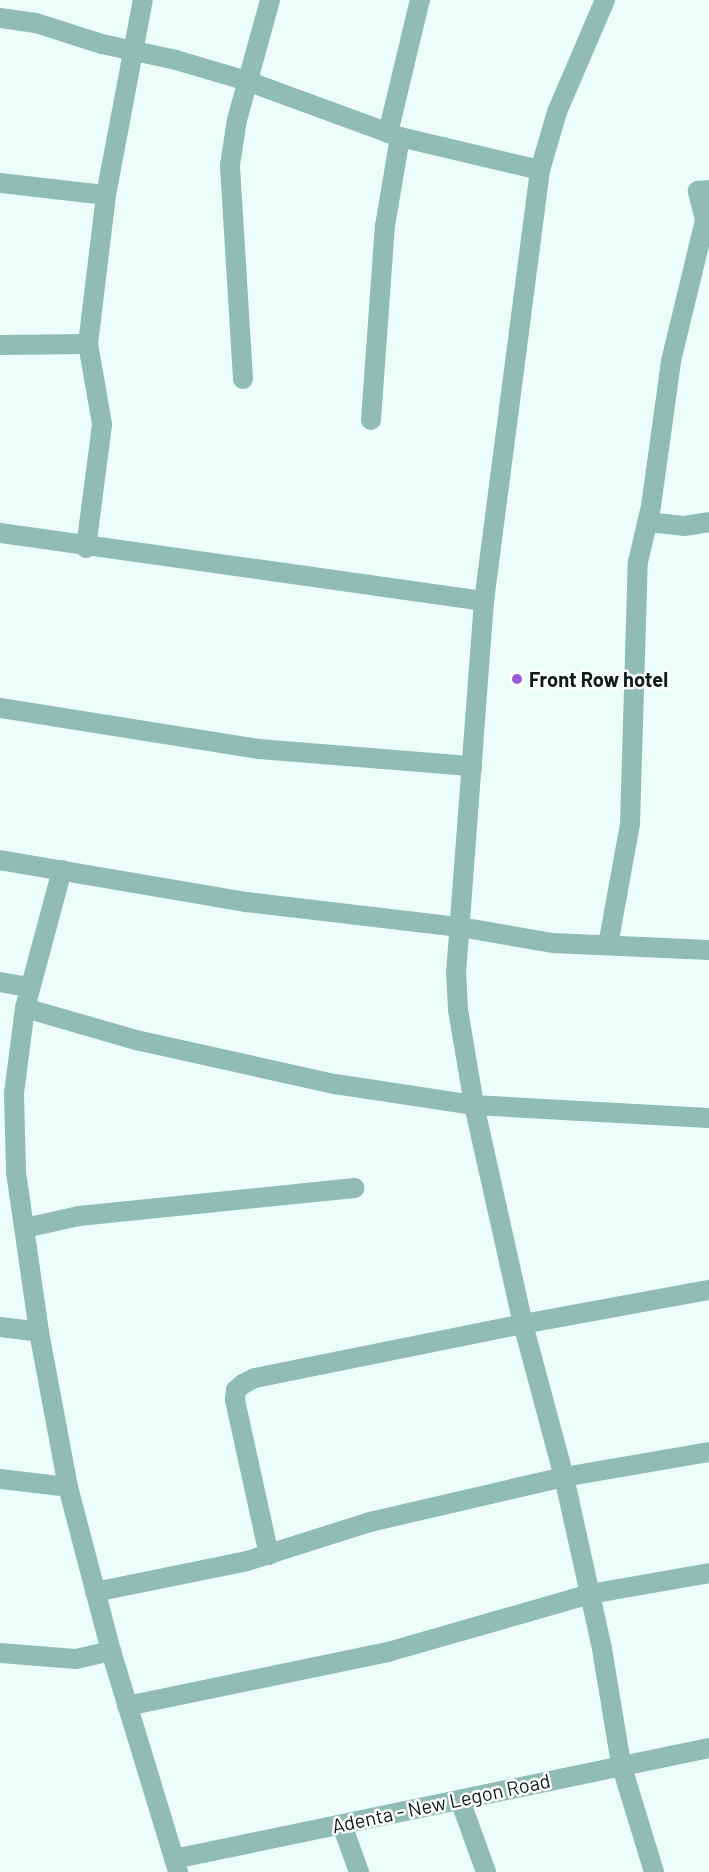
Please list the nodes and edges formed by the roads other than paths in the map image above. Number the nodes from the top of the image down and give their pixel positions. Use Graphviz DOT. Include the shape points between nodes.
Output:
graph roads {
  1 [pos="143,0"];
  2 [pos="270,0"];
  3 [pos="420,0"];
  4 [pos="605,0"];
  5 [pos="0,18"];
  6 [pos="135,49"];
  7 [pos="248,81"];
  8 [pos="394,135"];
  9 [pos="540,170"];
  10 [pos="0,183"];
  11 [pos="709,190"];
  12 [pos="106,195"];
  13 [pos="88,344"];
  14 [pos="0,345"];
  15 [pos="243,379"];
  16 [pos="371,420"];
  17 [pos="647,522"];
  18 [pos="709,522"];
  19 [pos="0,533"];
  20 [pos="86,548"];
  21 [pos="484,601"];
  22 [pos="0,708"];
  23 [pos="472,766"];
  24 [pos="0,860"];
  25 [pos="62,870"];
  26 [pos="460,927"];
  27 [pos="608,945"];
  28 [pos="709,950"];
  29 [pos="0,982"];
  30 [pos="29,987"];
  31 [pos="25,1008"];
  32 [pos="474,1105"];
  33 [pos="709,1118"];
  34 [pos="8,1171"];
  35 [pos="355,1188"];
  36 [pos="25,1228"];
  37 [pos="709,1290"];
  38 [pos="523,1324"];
  39 [pos="0,1327"];
  40 [pos="39,1332"];
  41 [pos="709,1452"];
  42 [pos="564,1477"];
  43 [pos="0,1479"];
  44 [pos="68,1487"];
  45 [pos="269,1555"];
  46 [pos="709,1573"];
  47 [pos="95,1592"];
  48 [pos="590,1594"];
  49 [pos="111,1651"];
  50 [pos="0,1653"];
  51 [pos="127,1706"];
  52 [pos="709,1748"];
  53 [pos="621,1764"];
  54 [pos="460,1800"];
  55 [pos="342,1825"];
  56 [pos="176,1865"];
  57 [pos="358,1872"];
  58 [pos="486,1872"];
  59 [pos="654,1872"];
  1 -- 6 [label="street"];
  2 -- 7 [label="street"];
  3 -- 8 [label="street"];
  4 -- 9 [label="street" via="557,112"];
  5 -- 6 [label="street" via="36,23 102,44"];
  6 -- 7 [label="street"];
  6 -- 12 [label="street"];
  7 -- 8 [label="street"];
  7 -- 15 [label="street" via="230,165"];
  8 -- 9 [label="street"];
  8 -- 16 [label="street"];
  9 -- 21 [label="street"];
  10 -- 12 [label="street"];
  11 -- 17 [label="street" via="698,190 705,220 671,361"];
  12 -- 13 [label="street"];
  13 -- 14 [label="street"];
  13 -- 20 [label="street" via="102,424"];
  17 -- 18 [label="street" via="684,526"];
  17 -- 27 [label="street" via="638,562 630,824"];
  19 -- 20 [label="street"];
  20 -- 21 [label="street"];
  21 -- 23 [label="street"];
  22 -- 23 [label="street" via="259,749"];
  23 -- 26 [label="street"];
  24 -- 25 [label="street"];
  25 -- 26 [label="street" via="246,902"];
  25 -- 30 [label="street"];
  26 -- 27 [label="street" via="552,943"];
  26 -- 32 [label="street" via="458,1010"];
  27 -- 28 [label="street"];
  29 -- 30 [label="street"];
  30 -- 31 [label="street"];
  31 -- 32 [label="street" via="226,1062 335,1084"];
  31 -- 34 [label="street"];
  32 -- 33 [label="street"];
  32 -- 38 [label="street"];
  34 -- 36 [label="street"];
  35 -- 36 [label="street" via="79,1216"];
  36 -- 40 [label="street"];
  37 -- 38 [label="street"];
  38 -- 42 [label="street"];
  38 -- 45 [label="street" via="255,1378 236,1390"];
  39 -- 40 [label="street"];
  40 -- 44 [label="street"];
  41 -- 42 [label="street"];
  42 -- 45 [label="street" via="370,1522"];
  42 -- 48 [label="street"];
  43 -- 44 [label="street"];
  44 -- 47 [label="street"];
  45 -- 47 [label="street"];
  46 -- 48 [label="street"];
  47 -- 49 [label="street"];
  48 -- 51 [label="street" via="388,1652"];
  48 -- 53 [label="street"];
  49 -- 50 [label="street" via="76,1659"];
  49 -- 51 [label="street"];
  51 -- 56 [label="street"];
  52 -- 53 [label="street, Adenta - New Legon Road"];
  53 -- 54 [label="street, Adenta - New Legon Road"];
  53 -- 59 [label="street"];
  54 -- 55 [label="street, Adenta - New Legon Road"];
  54 -- 58 [label="street"];
  55 -- 56 [label="street, Adenta - New Legon Road"];
  55 -- 57 [label="street"];
}
